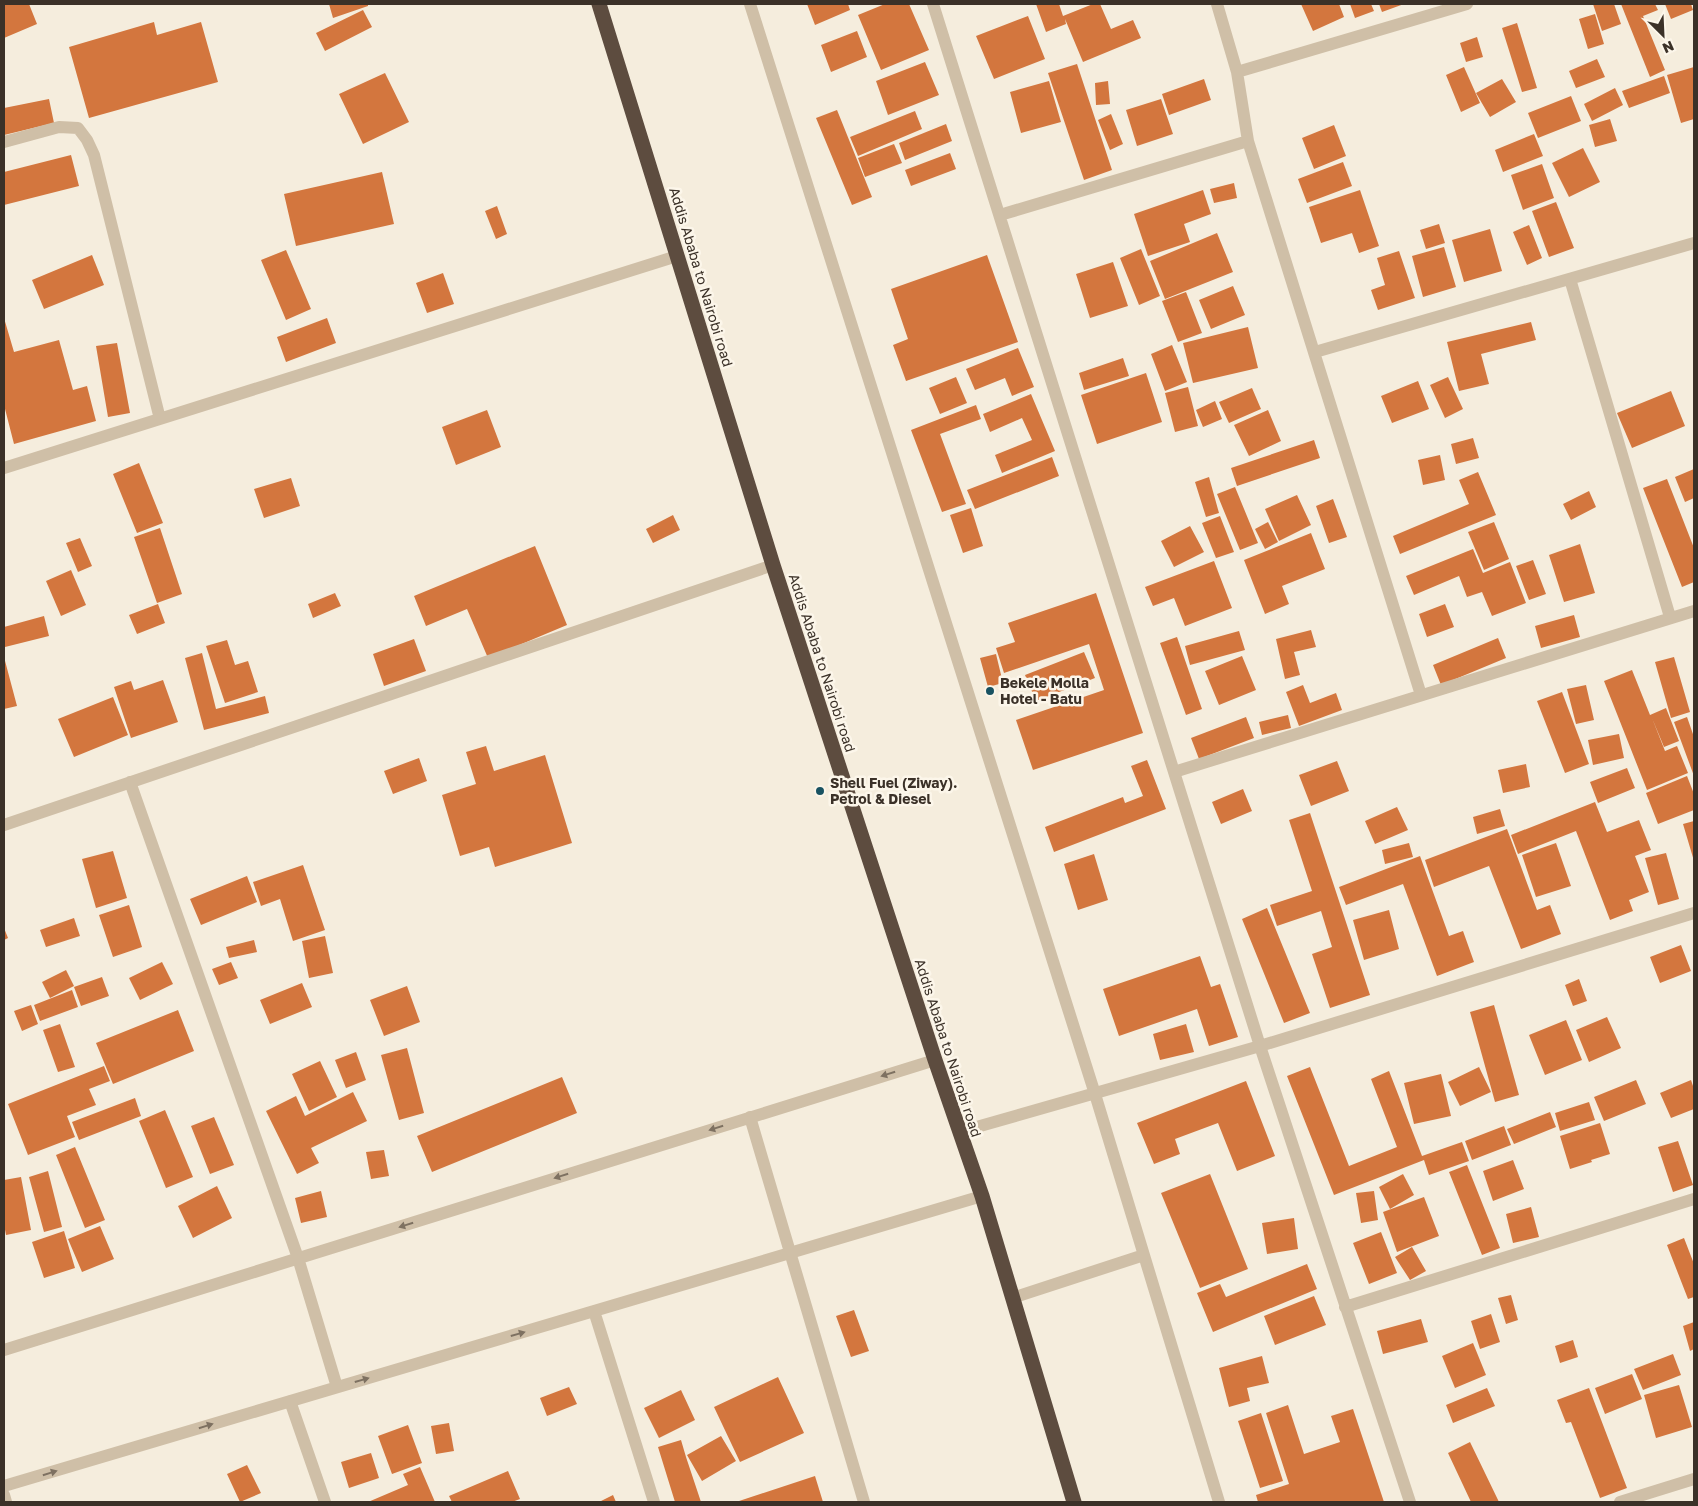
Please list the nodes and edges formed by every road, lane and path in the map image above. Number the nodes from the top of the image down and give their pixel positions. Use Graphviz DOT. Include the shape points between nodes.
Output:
graph roads {
  1 [pos="599,4"];
  2 [pos="750,4"];
  3 [pos="933,4"];
  4 [pos="1217,4"];
  5 [pos="1467,4"];
  6 [pos="1237,72"];
  7 [pos="4,142"];
  8 [pos="1248,142"];
  9 [pos="1000,215"];
  10 [pos="1694,243"];
  11 [pos="677,256"];
  12 [pos="1570,279"];
  13 [pos="1315,352"];
  14 [pos="160,419"];
  15 [pos="4,468"];
  16 [pos="773,565"];
  17 [pos="1694,611"];
  18 [pos="1670,617"];
  19 [pos="1421,695"];
  20 [pos="1174,772"];
  21 [pos="130,782"];
  22 [pos="4,825"];
  23 [pos="1694,914"];
  24 [pos="1260,1046"];
  25 [pos="935,1060"];
  26 [pos="1095,1094"];
  27 [pos="750,1117"];
  28 [pos="959,1132"];
  29 [pos="982,1196"];
  30 [pos="1694,1199"];
  31 [pos="791,1252"];
  32 [pos="1144,1255"];
  33 [pos="298,1258"];
  34 [pos="1012,1298"];
  35 [pos="1345,1307"];
  36 [pos="594,1311"];
  37 [pos="4,1350"];
  38 [pos="337,1387"];
  39 [pos="290,1401"];
  40 [pos="1694,1479"];
  41 [pos="4,1486"];
  42 [pos="4,1496"];
  43 [pos="6,1502"];
  44 [pos="326,1502"];
  45 [pos="654,1502"];
  46 [pos="864,1502"];
  47 [pos="1074,1502"];
  48 [pos="1218,1502"];
  49 [pos="1410,1502"];
  50 [pos="1620,1502"];
  1 -- 11 [label="highway, Addis Ababa to Nairobi road"];
  2 -- 26 [label="street"];
  3 -- 9 [label="street"];
  4 -- 6 [label="street"];
  5 -- 6 [label="street"];
  6 -- 8 [label="street"];
  7 -- 14 [label="street" via="59,127 78,128 88,140"];
  8 -- 9 [label="street"];
  8 -- 13 [label="street"];
  9 -- 20 [label="street"];
  10 -- 12 [label="street"];
  11 -- 14 [label="street"];
  11 -- 16 [label="highway, Addis Ababa to Nairobi road"];
  12 -- 13 [label="street"];
  12 -- 18 [label="street"];
  13 -- 19 [label="street"];
  14 -- 15 [label="street"];
  16 -- 21 [label="street"];
  16 -- 25 [label="highway, Addis Ababa to Nairobi road"];
  17 -- 18 [label="street"];
  18 -- 19 [label="street"];
  19 -- 20 [label="street"];
  20 -- 24 [label="street"];
  21 -- 22 [label="street"];
  21 -- 33 [label="street"];
  23 -- 24 [label="street"];
  24 -- 26 [label="street"];
  24 -- 35 [label="street"];
  25 -- 27 [label="street, one-way"];
  25 -- 28 [label="highway, Addis Ababa to Nairobi road"];
  26 -- 28 [label="street"];
  26 -- 32 [label="street"];
  27 -- 31 [label="street"];
  27 -- 33 [label="street, one-way"];
  28 -- 29 [label="highway, Addis Ababa to Nairobi road"];
  29 -- 31 [label="street"];
  29 -- 34 [label="highway, Addis Ababa to Nairobi road"];
  30 -- 35 [label="street"];
  31 -- 36 [label="street"];
  31 -- 46 [label="street"];
  32 -- 34 [label="street"];
  32 -- 48 [label="street"];
  33 -- 37 [label="street"];
  33 -- 38 [label="street"];
  34 -- 47 [label="highway, Addis Ababa to Nairobi road"];
  35 -- 49 [label="street"];
  38 -- 36 [label="street, one-way"];
  36 -- 45 [label="street"];
  38 -- 39 [label="street"];
  41 -- 39 [label="street, one-way"];
  39 -- 44 [label="street"];
  40 -- 50 [label="street"];
  42 -- 43 [label="street"];
}
